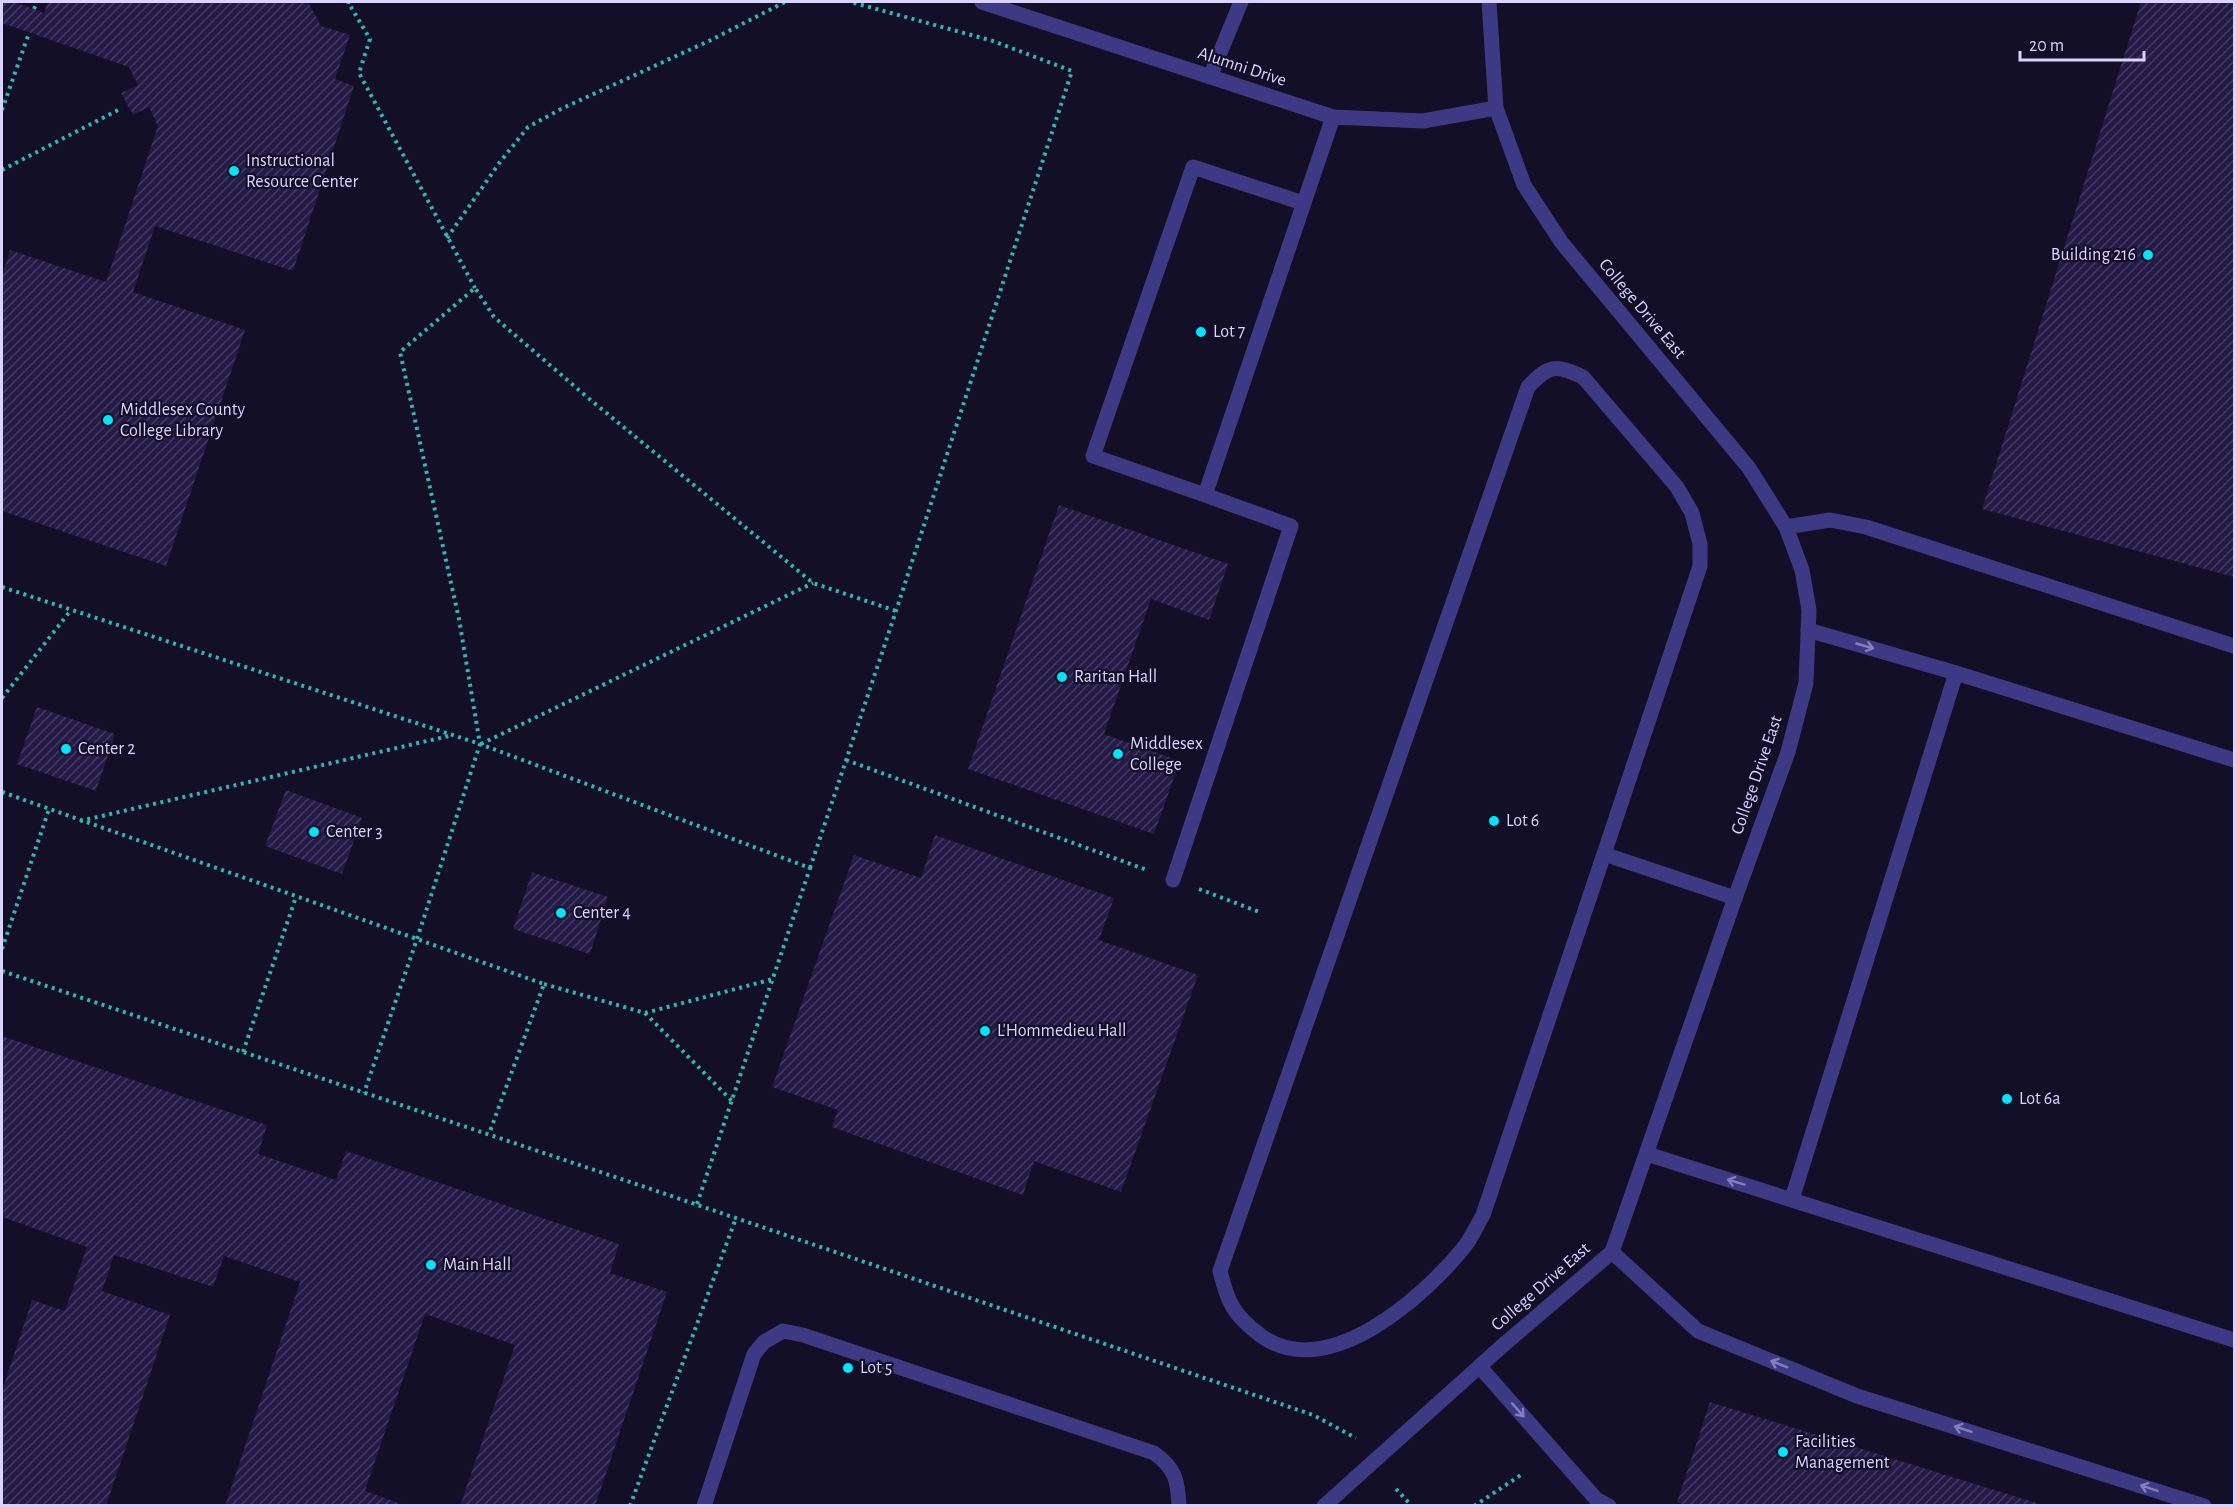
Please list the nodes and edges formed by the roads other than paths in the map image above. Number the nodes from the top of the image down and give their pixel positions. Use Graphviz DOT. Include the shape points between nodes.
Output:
graph roads {
  1 [pos="982,2"];
  2 [pos="1241,2"];
  3 [pos="1488,2"];
  4 [pos="1210,77"];
  5 [pos="1496,108"];
  6 [pos="1333,117"];
  7 [pos="1304,203"];
  8 [pos="1205,495"];
  9 [pos="1786,526"];
  10 [pos="1808,630"];
  11 [pos="2235,646"];
  12 [pos="1956,673"];
  13 [pos="2235,760"];
  14 [pos="1604,854"];
  15 [pos="1173,880"];
  16 [pos="1735,898"];
  17 [pos="1647,1154"];
  18 [pos="1792,1199"];
  19 [pos="1612,1252"];
  20 [pos="2235,1340"];
  21 [pos="1480,1366"];
  22 [pos="704,1506"];
  23 [pos="1179,1506"];
  24 [pos="1324,1506"];
  25 [pos="1609,1506"];
  26 [pos="2204,1506"];
  1 -- 4 [label="street, Alumni Drive"];
  2 -- 4 [label="street"];
  3 -- 5 [label="street, College Drive East"];
  4 -- 6 [label="street, Alumni Drive"];
  5 -- 6 [label="street, Alumni Drive" via="1423,121"];
  5 -- 9 [label="street, College Drive East" via="1524,185 1562,243 1749,468"];
  6 -- 7 [label="street"];
  7 -- 8 [label="street"];
  7 -- 8 [label="street" via="1193,167 1093,456"];
  8 -- 15 [label="street" via="1291,526"];
  9 -- 10 [label="street, College Drive East" via="1802,570"];
  9 -- 11 [label="street" via="1830,520 1866,527"];
  10 -- 12 [label="street, one-way"];
  10 -- 16 [label="street, College Drive East" via="1806,683 1788,752"];
  12 -- 13 [label="street"];
  12 -- 18 [label="street"];
  14 -- 14 [label="street" via="1700,566 1700,544 1692,513 1677,487 1583,377 1562,367 1542,372 1528,387 1221,1271 1226,1296 1241,1320 1269,1341 1298,1350 1335,1346 1376,1328 1415,1298 1465,1246 1484,1215"];
  14 -- 16 [label="street"];
  16 -- 17 [label="street, College Drive East"];
  18 -- 17 [label="street, one-way"];
  17 -- 19 [label="street, College Drive East"];
  18 -- 20 [label="street"];
  19 -- 21 [label="street, College Drive East"];
  26 -- 19 [label="street, one-way" via="1857,1396 1698,1331"];
  21 -- 24 [label="street, College Drive East"];
  21 -- 25 [label="street, one-way" via="1596,1498"];
  22 -- 23 [label="street" via="754,1354 764,1342 783,1331 1154,1453 1168,1463 1176,1476"];
}
